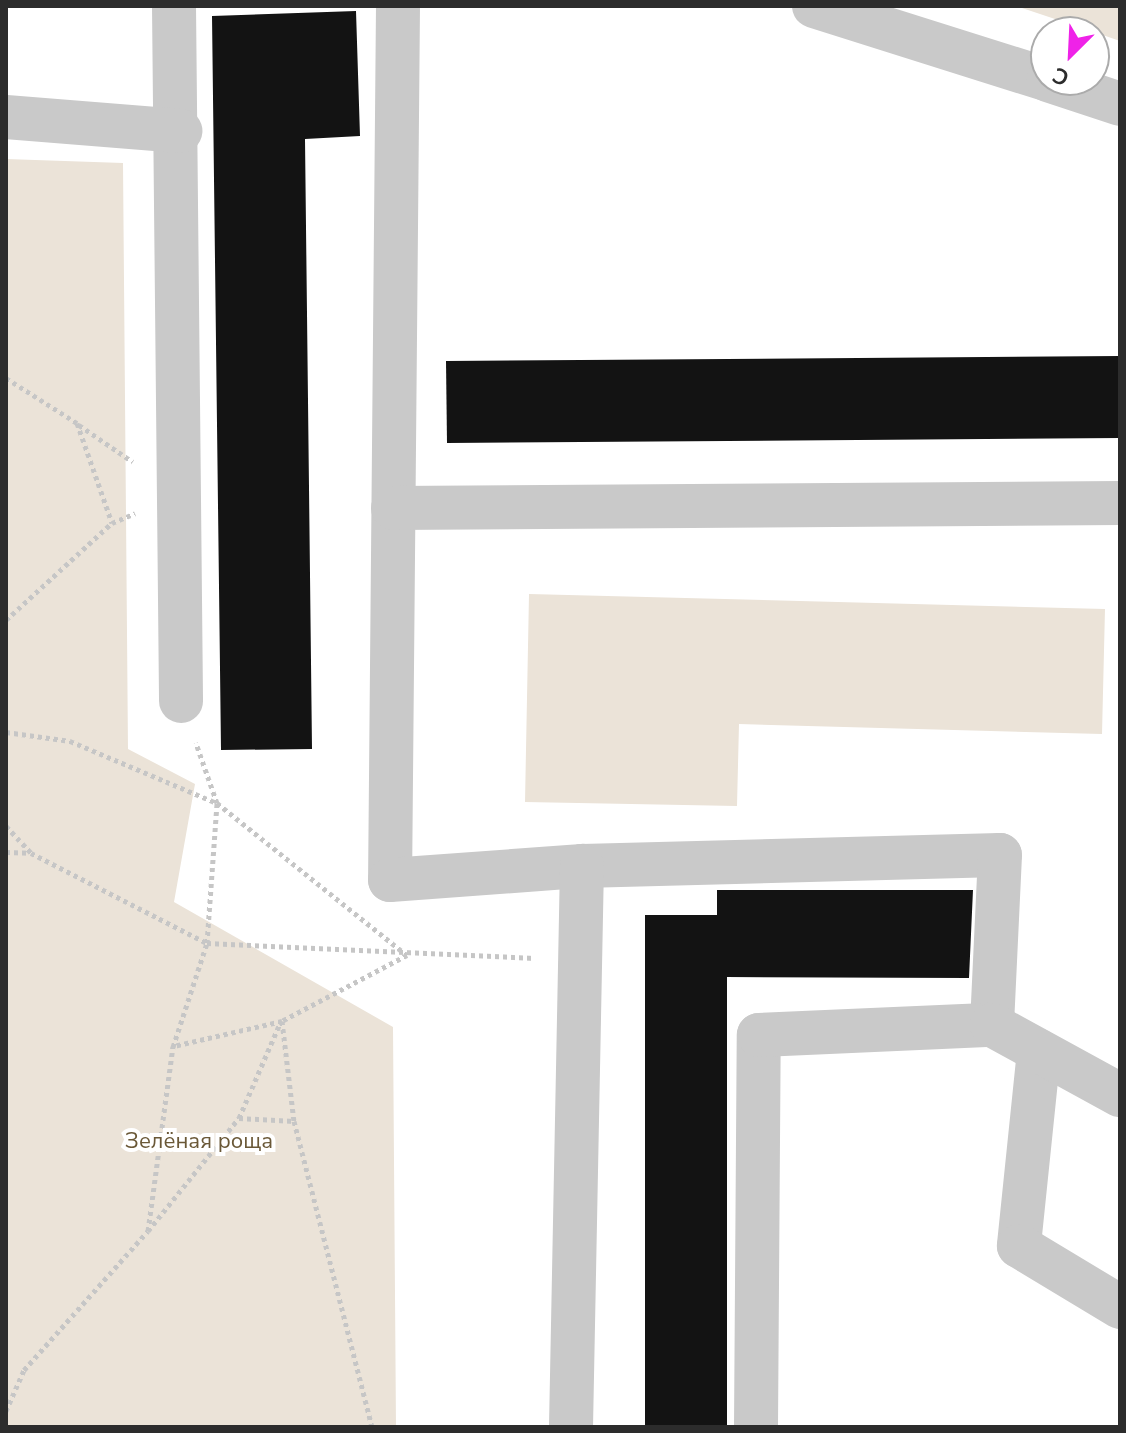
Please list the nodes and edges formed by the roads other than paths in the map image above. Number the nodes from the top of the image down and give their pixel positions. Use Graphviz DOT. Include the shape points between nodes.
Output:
graph roads {
  1 [pos="174,6"];
  2 [pos="398,6"];
  3 [pos="814,6"];
  4 [pos="1030,75"];
  5 [pos="1096,96"];
  6 [pos="1120,104"];
  7 [pos="6,117"];
  8 [pos="180,131"];
  9 [pos="1120,503"];
  10 [pos="393,508"];
  11 [pos="181,701"];
  12 [pos="582,866"];
  13 [pos="992,1025"];
  14 [pos="1039,1051"];
  15 [pos="1120,1095"];
  16 [pos="1120,1307"];
  17 [pos="571,1427"];
  18 [pos="756,1427"];
  1 -- 8 [label="street"];
  2 -- 10 [label="street"];
  3 -- 4 [label="street"];
  5 -- 6 [label="street"];
  7 -- 8 [label="street"];
  8 -- 11 [label="street"];
  9 -- 10 [label="street"];
  10 -- 12 [label="street" via="390,880"];
  12 -- 13 [label="street" via="1000,855"];
  12 -- 17 [label="street"];
  13 -- 14 [label="street"];
  13 -- 18 [label="street" via="759,1035"];
  14 -- 15 [label="street"];
  14 -- 16 [label="street" via="1019,1246"];
}
